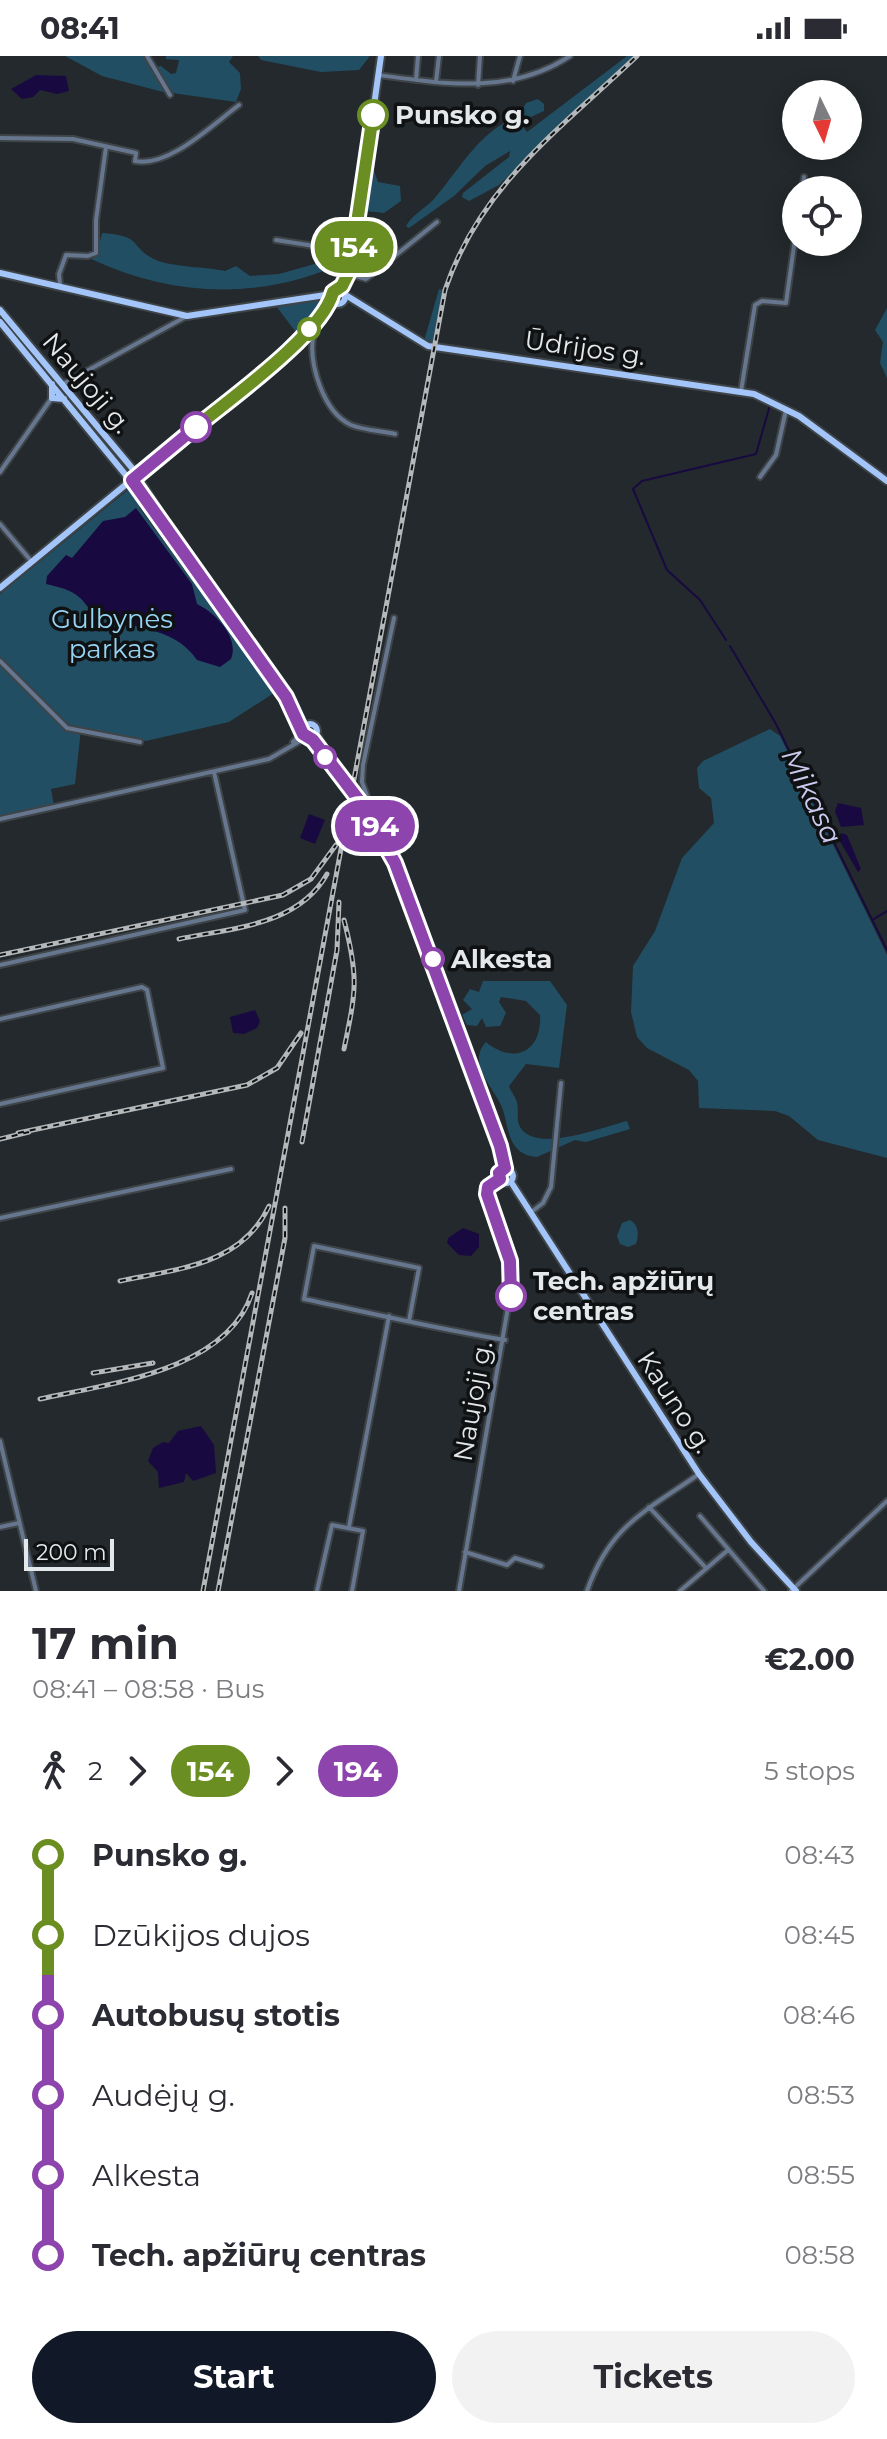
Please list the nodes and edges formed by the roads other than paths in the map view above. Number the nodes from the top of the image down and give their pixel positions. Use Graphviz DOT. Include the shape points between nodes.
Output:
graph roads {
  1 [pos="147,56"];
  2 [pos="381,56"];
  3 [pos="418,56"];
  4 [pos="439,56"];
  5 [pos="480,56"];
  6 [pos="520,56"];
  7 [pos="567,57"];
  8 [pos="378,75"];
  9 [pos="416,80"];
  10 [pos="513,81"];
  11 [pos="436,82"];
  12 [pos="478,85"];
  13 [pos="170,95"];
  14 [pos="239,105"];
  15 [pos="0,138"];
  16 [pos="106,147"];
  17 [pos="437,222"];
  18 [pos="356,238"];
  19 [pos="276,240"];
  20 [pos="793,256"];
  21 [pos="0,273"];
  22 [pos="349,274"];
  23 [pos="61,288"];
  24 [pos="337,297"];
  25 [pos="318,298"];
  26 [pos="0,310"];
  27 [pos="322,311"];
  28 [pos="187,316"];
  29 [pos="315,321"];
  30 [pos="0,322"];
  31 [pos="307,331"];
  32 [pos="52,384"];
  33 [pos="62,385"];
  34 [pos="741,391"];
  35 [pos="52,398"];
  36 [pos="64,399"];
  37 [pos="787,408"];
  38 [pos="395,434"];
  39 [pos="0,472"];
  40 [pos="760,477"];
  41 [pos="134,478"];
  42 [pos="887,481"];
  43 [pos="0,524"];
  44 [pos="32,562"];
  45 [pos="0,588"];
  46 [pos="394,618"];
  47 [pos="0,661"];
  48 [pos="308,732"];
  49 [pos="140,742"];
  50 [pos="214,772"];
  51 [pos="361,803"];
  52 [pos="0,819"];
  53 [pos="0,965"];
  54 [pos="0,1019"];
  55 [pos="561,1083"];
  56 [pos="0,1104"];
  57 [pos="505,1168"];
  58 [pos="231,1169"];
  59 [pos="500,1179"];
  60 [pos="511,1182"];
  61 [pos="530,1213"];
  62 [pos="0,1218"];
  63 [pos="389,1316"];
  64 [pos="409,1321"];
  65 [pos="505,1340"];
  66 [pos="0,1441"];
  67 [pos="699,1474"];
  68 [pos="887,1501"];
  69 [pos="649,1507"];
  70 [pos="700,1516"];
  71 [pos="19,1523"];
  72 [pos="0,1527"];
  73 [pos="349,1527"];
  74 [pos="728,1550"];
  75 [pos="465,1552"];
  76 [pos="541,1566"];
  77 [pos="706,1568"];
  78 [pos="794,1590"];
  79 [pos="36,1591"];
  80 [pos="317,1591"];
  81 [pos="352,1591"];
  82 [pos="459,1591"];
  83 [pos="587,1591"];
  84 [pos="680,1591"];
  85 [pos="764,1591"];
  1 -- 13 [label="street"];
  2 -- 8 [label="main road"];
  3 -- 9 [label="street"];
  4 -- 11 [label="street"];
  5 -- 12 [label="street"];
  6 -- 10 [label="street"];
  7 -- 10 [label="street"];
  8 -- 9 [label="street"];
  8 -- 18 [label="main road"];
  9 -- 11 [label="street"];
  10 -- 12 [label="street"];
  11 -- 12 [label="street"];
  14 -- 16 [label="street" via="176,153 141,163 135,161 136,153"];
  15 -- 16 [label="street" via="73,139"];
  16 -- 23 [label="street" via="96,253 66,255 59,274"];
  17 -- 22 [label="street" via="366,279"];
  18 -- 19 [label="street" via="321,247"];
  18 -- 22 [label="main road"];
  20 -- 34 [label="street" via="786,303 755,305"];
  21 -- 23 [label="main road, Ūdrijos g."];
  22 -- 24 [label="main road"];
  23 -- 28 [label="main road, Ūdrijos g."];
  24 -- 25 [label="main road, Ūdrijos g."];
  24 -- 27 [label="main road"];
  24 -- 29 [label="main road"];
  24 -- 34 [label="main road, Ūdrijos g." via="357,302 433,347"];
  25 -- 27 [label="main road"];
  25 -- 28 [label="main road, Ūdrijos g."];
  26 -- 33 [label="main road, Naujoji g."];
  27 -- 29 [label="main road"];
  28 -- 33 [label="street"];
  29 -- 31 [label="main road"];
  30 -- 32 [label="main road, Naujoji g."];
  31 -- 38 [label="street" via="313,337 315,377 340,416 354,426"];
  31 -- 41 [label="main road"];
  32 -- 35 [label="main road"];
  32 -- 36 [label="main road, Naujoji g."];
  33 -- 41 [label="main road, Naujoji g."];
  34 -- 37 [label="main road, Ūdrijos g."];
  35 -- 36 [label="main road"];
  35 -- 39 [label="street"];
  36 -- 41 [label="main road, Naujoji g."];
  37 -- 40 [label="street" via="776,455"];
  37 -- 42 [label="main road, Ūdrijos g."];
  41 -- 44 [label="main road"];
  41 -- 48 [label="main road, Naujoji g."];
  43 -- 44 [label="street"];
  44 -- 45 [label="main road"];
  46 -- 51 [label="street" via="363,765 367,796"];
  47 -- 49 [label="street" via="67,728"];
  48 -- 50 [label="street" via="269,759"];
  48 -- 51 [label="main road, Naujoji g."];
  50 -- 52 [label="street"];
  50 -- 53 [label="street" via="245,910"];
  51 -- 57 [label="main road, Naujoji g." via="413,904"];
  54 -- 56 [label="street" via="142,987 147,990 163,1068"];
  55 -- 61 [label="street" via="551,1187"];
  57 -- 59 [label="main road"];
  57 -- 60 [label="main road, Naujoji g." via="513,1174"];
  58 -- 62 [label="street"];
  59 -- 60 [label="main road"];
  59 -- 65 [label="street, Naujoji g." via="487,1194 511,1267"];
  60 -- 61 [label="main road, Kauno g."];
  61 -- 67 [label="main road, Kauno g."];
  63 -- 64 [label="street"];
  63 -- 64 [label="street" via="304,1299 314,1246 419,1268"];
  63 -- 73 [label="street"];
  64 -- 65 [label="street"];
  65 -- 75 [label="street, Naujoji g."];
  66 -- 71 [label="street"];
  67 -- 69 [label="street"];
  67 -- 78 [label="main road, Kauno g."];
  68 -- 78 [label="street"];
  69 -- 77 [label="street"];
  69 -- 83 [label="street" via="615,1536"];
  70 -- 74 [label="street"];
  71 -- 72 [label="street"];
  71 -- 79 [label="street"];
  73 -- 80 [label="street" via="330,1528"];
  73 -- 81 [label="street" via="364,1533"];
  74 -- 77 [label="street"];
  74 -- 85 [label="street"];
  75 -- 76 [label="street" via="507,1565 515,1558"];
  75 -- 82 [label="street, Naujoji g."];
  77 -- 84 [label="street"];
}
